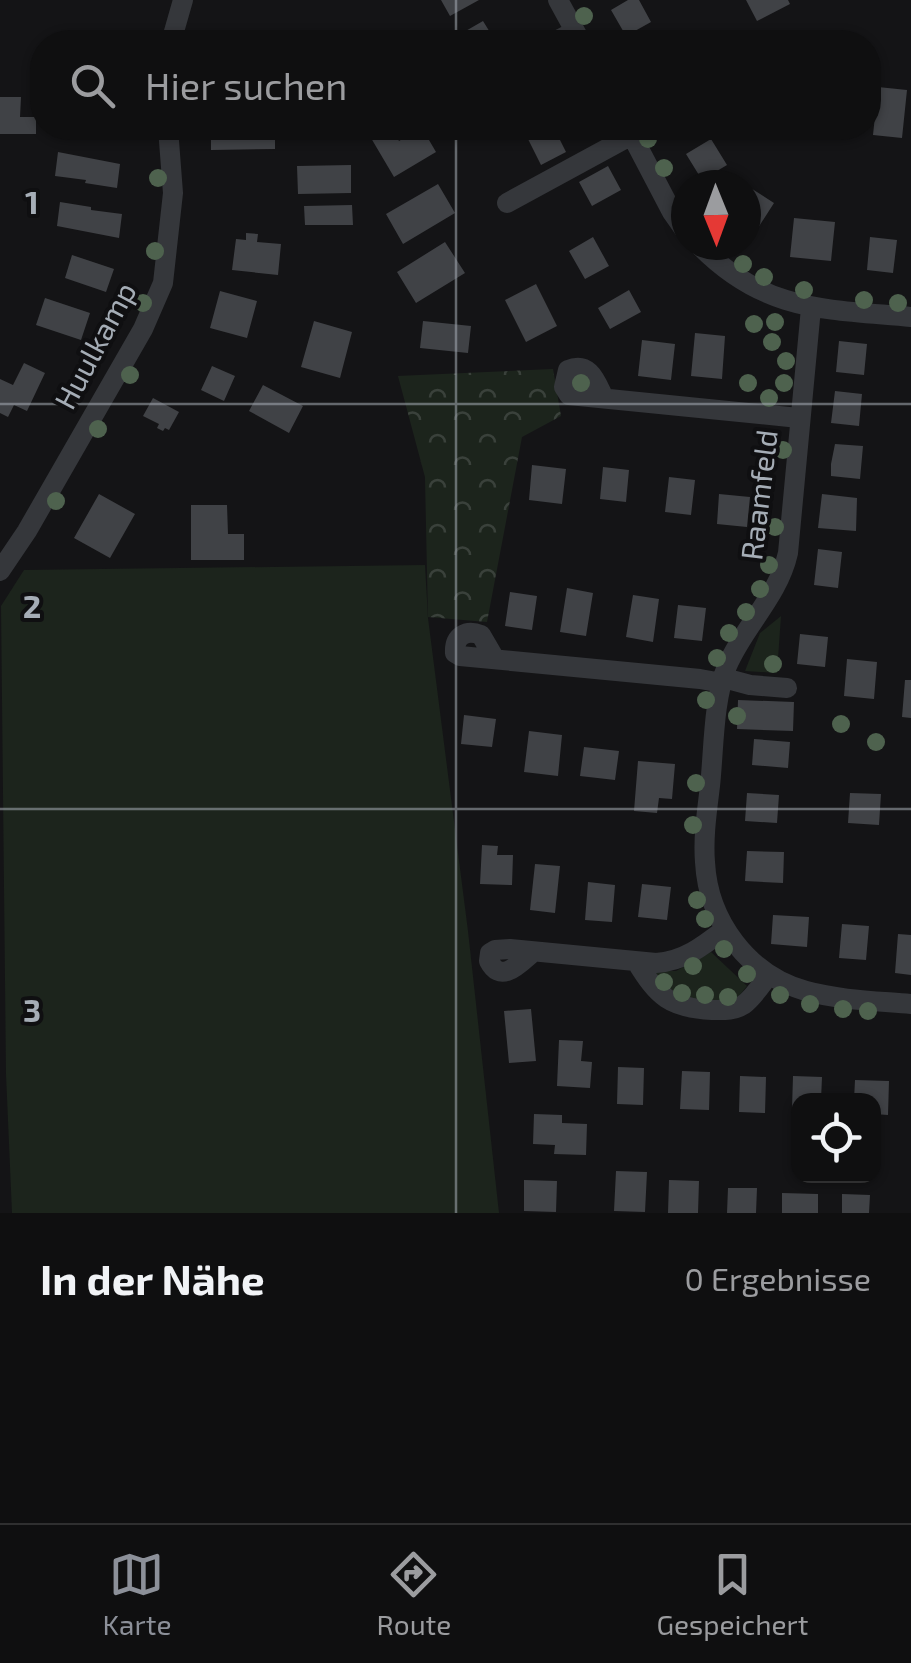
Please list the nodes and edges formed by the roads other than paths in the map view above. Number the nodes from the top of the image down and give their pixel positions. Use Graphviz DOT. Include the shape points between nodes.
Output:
graph roads {
  1 [pos="183,0"];
  2 [pos="558,0"];
  3 [pos="174,30"];
  4 [pos="574,30"];
  5 [pos="169,140"];
  6 [pos="615,140"];
  7 [pos="635,140"];
  8 [pos="507,203"];
  9 [pos="671,210"];
  10 [pos="715,260"];
  11 [pos="811,308"];
  12 [pos="911,317"];
  13 [pos="604,398"];
  14 [pos="799,418"];
  15 [pos="0,571"];
  16 [pos="495,659"];
  17 [pos="723,681"];
  18 [pos="787,688"];
  19 [pos="725,929"];
  20 [pos="534,952"];
  21 [pos="636,962"];
  22 [pos="769,975"];
  23 [pos="911,1004"];
  1 -- 3 [label="street"];
  2 -- 4 [label="street"];
  5 -- 15 [label="street, Huulkamp" via="173,193 163,282 143,329"];
  6 -- 8 [label="street"];
  7 -- 9 [label="street"];
  10 -- 11 [label="street" via="758,290"];
  11 -- 12 [label="street"];
  11 -- 14 [label="street, Raamfeld"];
  13 -- 14 [label="street, Raamfeld"];
  14 -- 17 [label="street, Raamfeld" via="784,570"];
  16 -- 17 [label="street"];
  17 -- 18 [label="street"];
  17 -- 19 [label="street, Raamfeld" via="704,860"];
  19 -- 21 [label="street" via="677,961"];
  19 -- 22 [label="street, Raamfeld"];
  20 -- 21 [label="street"];
  21 -- 22 [label="street" via="660,992 684,1008 738,1008"];
  22 -- 23 [label="street, Raamfeld" via="807,992"];
}
